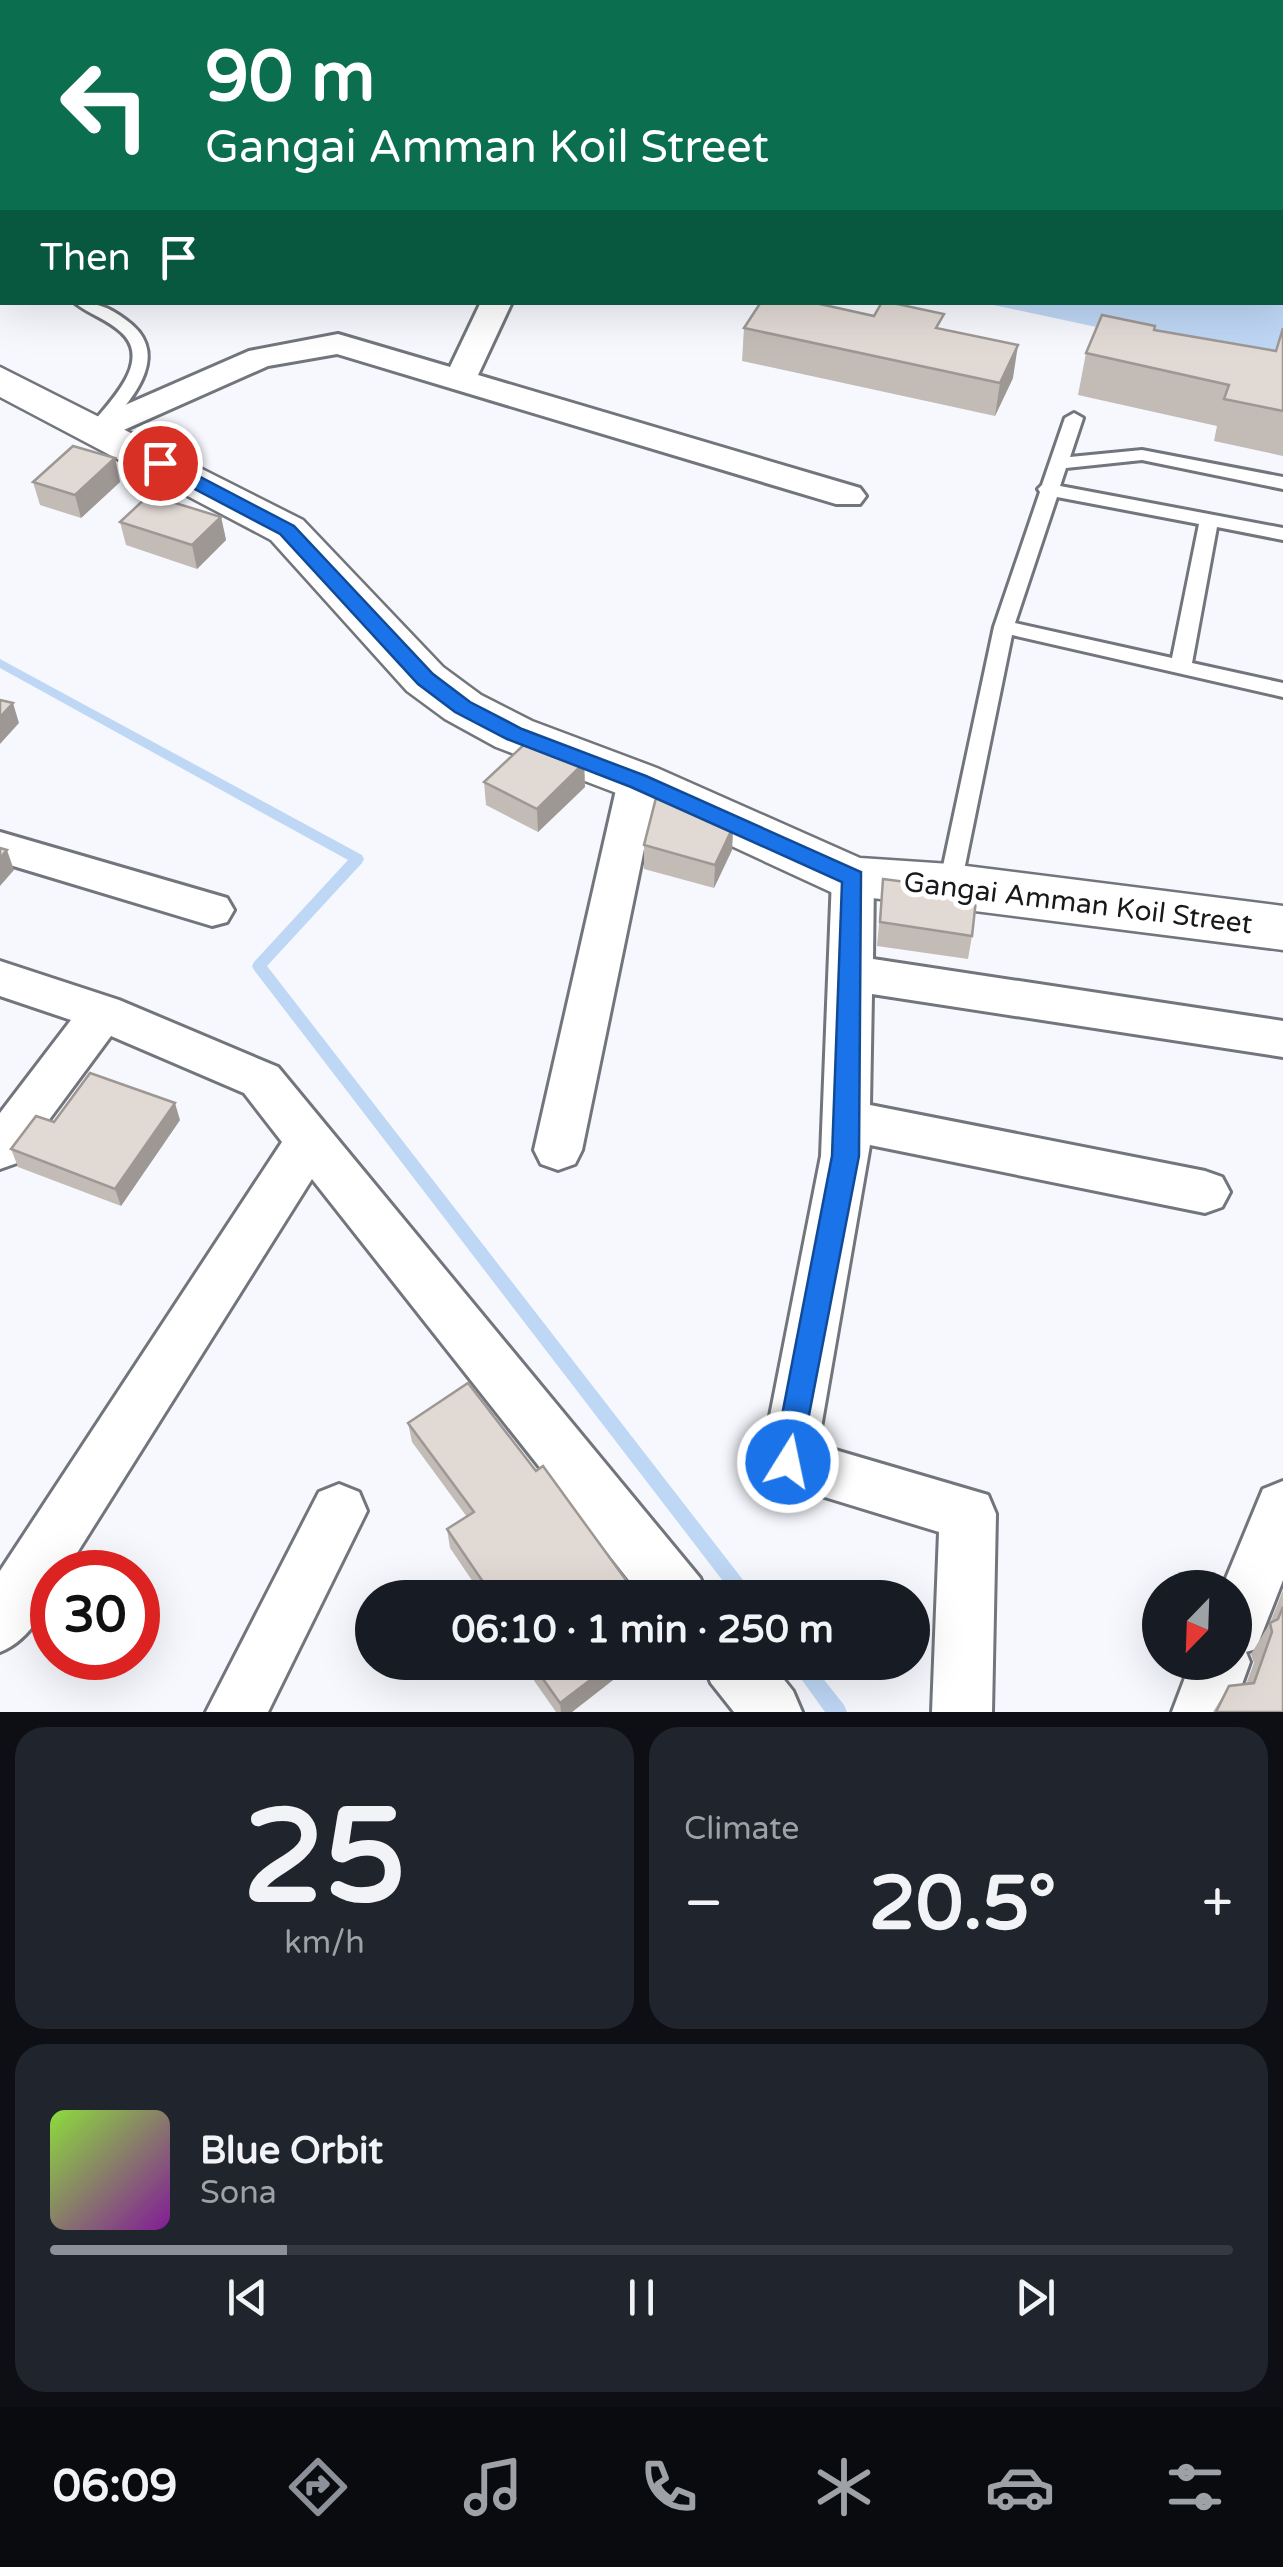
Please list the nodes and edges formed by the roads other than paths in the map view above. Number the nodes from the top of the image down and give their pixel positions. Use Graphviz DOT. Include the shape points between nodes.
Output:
graph roads {
  1 [pos="89,305"];
  2 [pos="496,305"];
  3 [pos="460,379"];
  4 [pos="0,380"];
  5 [pos="1074,418"];
  6 [pos="96,430"];
  7 [pos="1057,464"];
  8 [pos="1283,483"];
  9 [pos="1048,489"];
  10 [pos="848,496"];
  11 [pos="1210,520"];
  12 [pos="1283,534"];
  13 [pos="1004,627"];
  14 [pos="1180,667"];
  15 [pos="1283,690"];
  16 [pos="638,781"];
  17 [pos="0,847"];
  18 [pos="853,878"];
  19 [pos="950,884"];
  20 [pos="212,910"];
  21 [pos="1283,928"];
  22 [pos="850,973"];
  23 [pos="0,978"];
  24 [pos="103,1013"];
  25 [pos="1283,1038"];
  26 [pos="846,1120"];
  27 [pos="310,1140"];
  28 [pos="0,1149"];
  29 [pos="558,1150"];
  30 [pos="1205,1192"];
  31 [pos="1283,1508"];
  32 [pos="339,1511"];
  33 [pos="665,1580"];
  34 [pos="1252,1586"];
  35 [pos="0,1623"];
  36 [pos="746,1680"];
  37 [pos="1214,1680"];
  38 [pos="236,1712"];
  39 [pos="772,1712"];
  40 [pos="962,1712"];
  41 [pos="1202,1712"];
  1 -- 6 [label="lane" via="140,342 145,361"];
  2 -- 3 [label="street"];
  3 -- 6 [label="street" via="338,344 260,358"];
  3 -- 10 [label="street"];
  4 -- 6 [label="street, Gangai Amman Koil Street"];
  5 -- 7 [label="lane"];
  6 -- 16 [label="street, Gangai Amman Koil Street" via="287,530 425,679 463,707 514,734"];
  7 -- 8 [label="lane" via="1142,455"];
  7 -- 9 [label="lane"];
  9 -- 11 [label="lane"];
  9 -- 13 [label="lane"];
  11 -- 12 [label="lane"];
  11 -- 14 [label="lane"];
  13 -- 14 [label="lane"];
  13 -- 19 [label="lane"];
  14 -- 15 [label="lane"];
  16 -- 18 [label="street, Gangai Amman Koil Street"];
  16 -- 29 [label="street"];
  17 -- 20 [label="street"];
  18 -- 19 [label="street, Gangai Amman Koil Street"];
  18 -- 22 [label="street"];
  19 -- 21 [label="street, Gangai Amman Koil Street"];
  22 -- 25 [label="street"];
  22 -- 26 [label="street"];
  23 -- 24 [label="street"];
  24 -- 27 [label="street" via="261,1080"];
  24 -- 28 [label="street"];
  26 -- 30 [label="street"];
  26 -- 40 [label="street" via="846,1156 788,1462 968,1514"];
  27 -- 33 [label="street"];
  27 -- 35 [label="street"];
  31 -- 34 [label="street"];
  32 -- 38 [label="street"];
  36 -- 39 [label="street"];
  37 -- 41 [label="street"];
}
